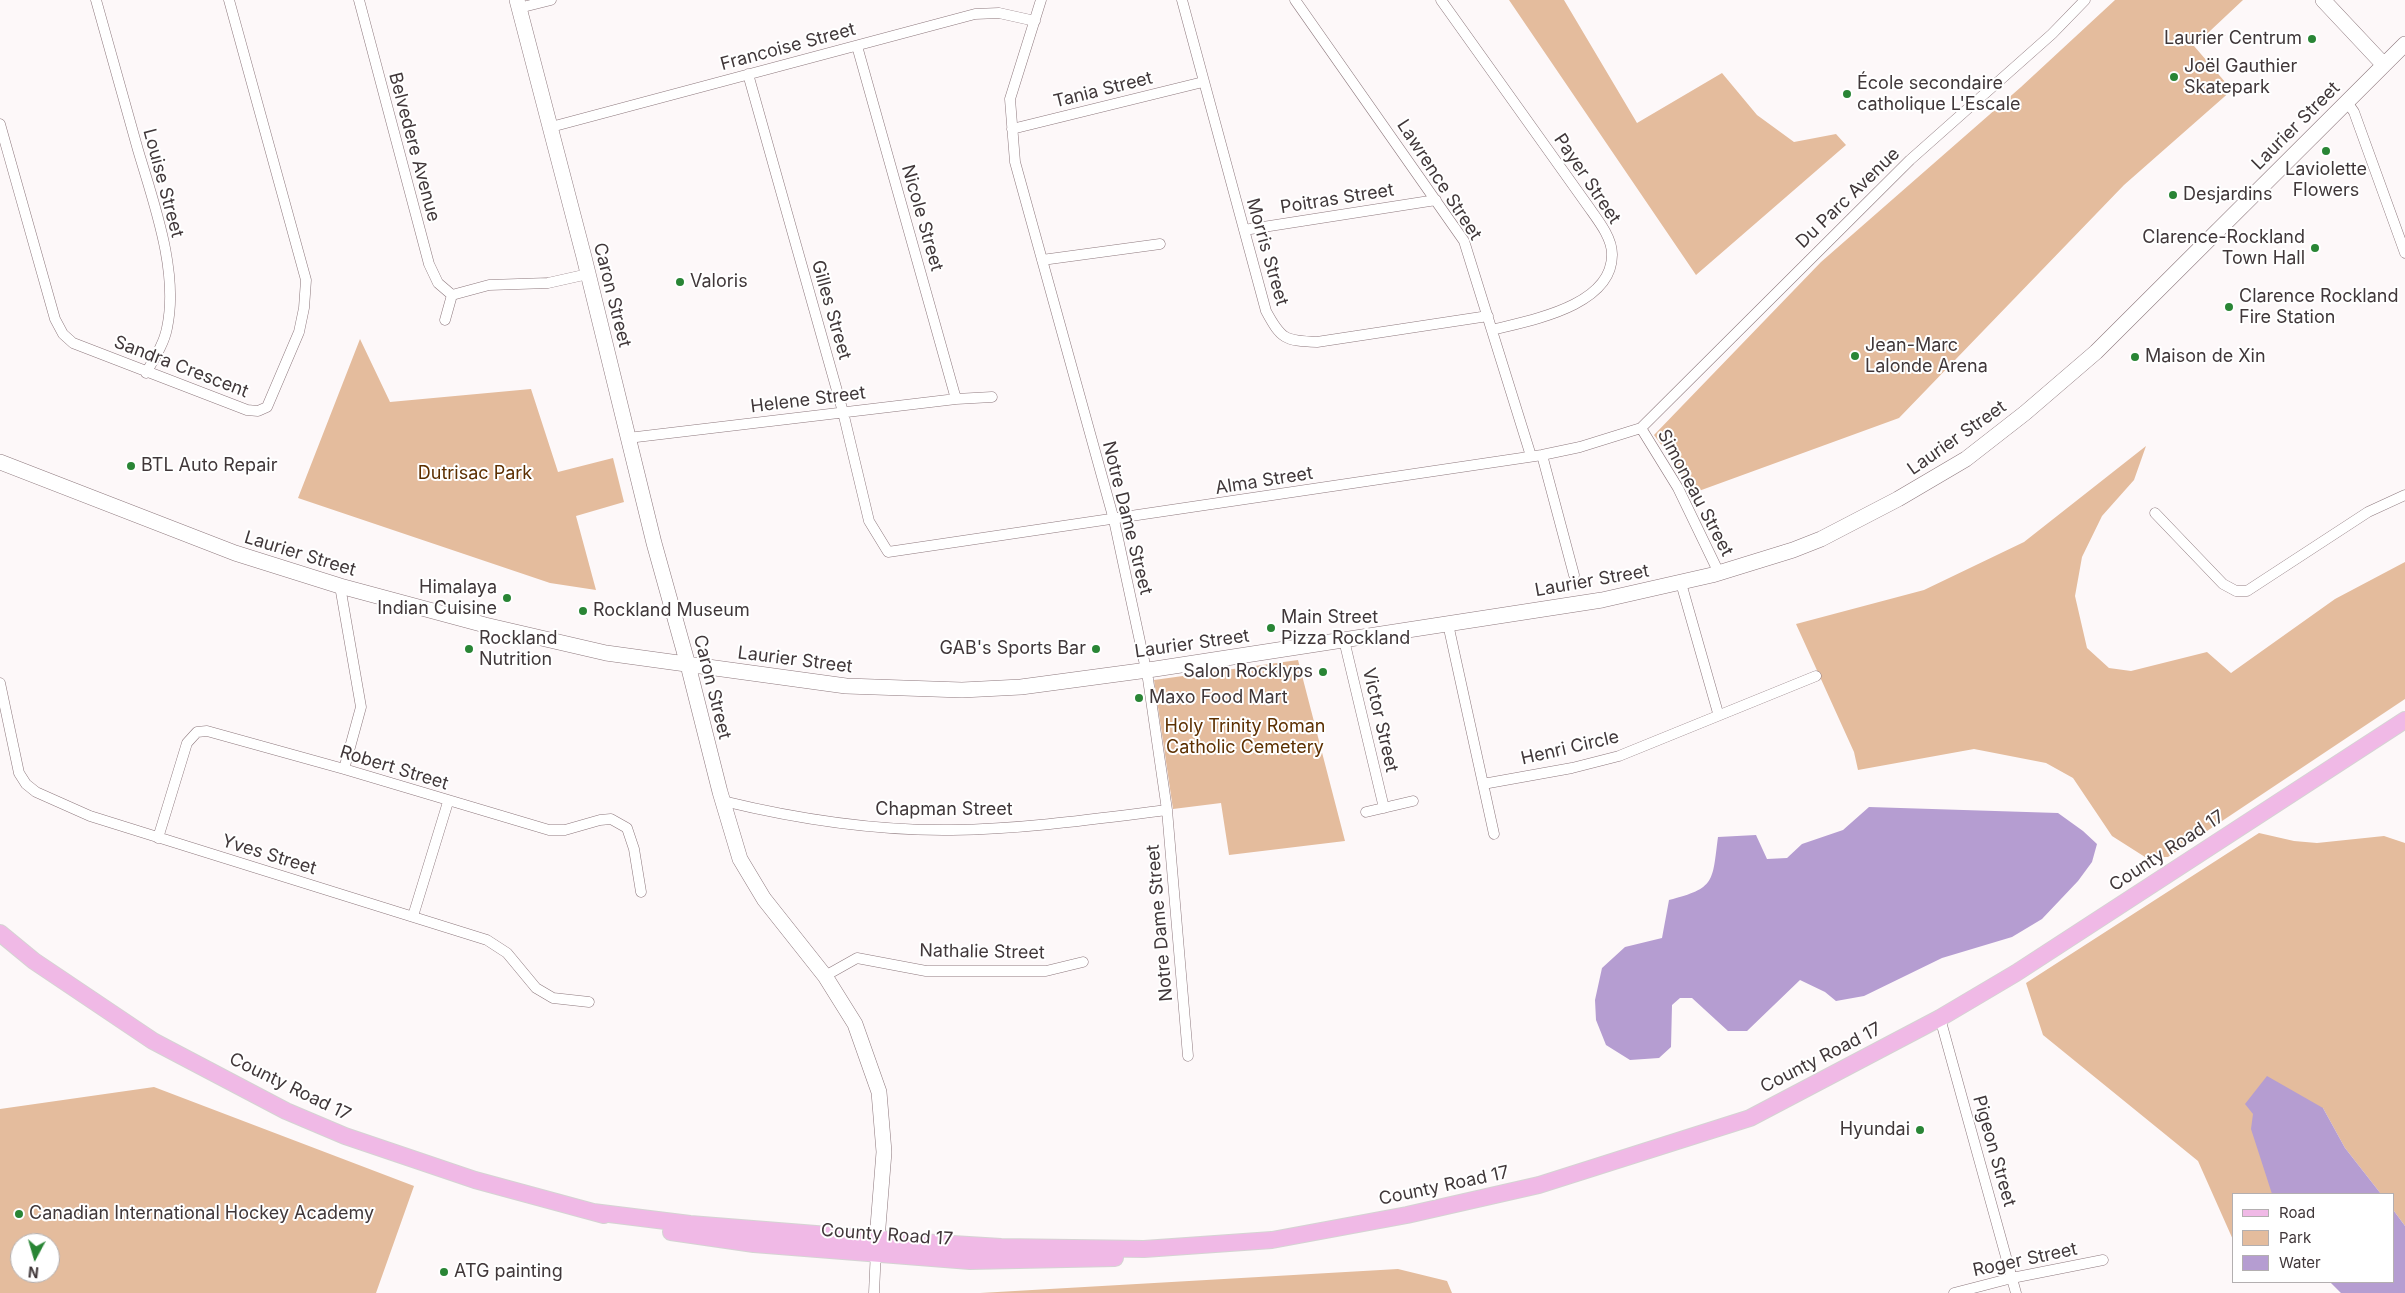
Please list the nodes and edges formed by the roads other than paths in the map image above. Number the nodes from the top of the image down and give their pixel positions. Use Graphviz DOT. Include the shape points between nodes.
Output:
graph roads {
  1 [pos="96,0"];
  2 [pos="229,0"];
  3 [pos="359,0"];
  4 [pos="551,0"];
  5 [pos="1041,0"];
  6 [pos="1182,0"];
  7 [pos="1295,0"];
  8 [pos="1441,0"];
  9 [pos="2085,0"];
  10 [pos="2323,0"];
  11 [pos="518,4"];
  12 [pos="1035,21"];
  13 [pos="2405,44"];
  14 [pos="857,46"];
  15 [pos="2384,65"];
  16 [pos="748,74"];
  17 [pos="1203,82"];
  18 [pos="2347,102"];
  19 [pos="0,126"];
  20 [pos="551,127"];
  21 [pos="1012,130"];
  22 [pos="1436,200"];
  23 [pos="1244,230"];
  24 [pos="1160,244"];
  25 [pos="2405,253"];
  26 [pos="1042,260"];
  27 [pos="588,274"];
  28 [pos="452,295"];
  29 [pos="1488,316"];
  30 [pos="445,320"];
  31 [pos="1492,330"];
  32 [pos="146,373"];
  33 [pos="992,397"];
  34 [pos="956,399"];
  35 [pos="842,412"];
  36 [pos="1641,428"];
  37 [pos="628,438"];
  38 [pos="1542,455"];
  39 [pos="1531,456"];
  40 [pos="0,462"];
  41 [pos="2405,495"];
  42 [pos="2155,513"];
  43 [pos="1114,520"];
  44 [pos="888,552"];
  45 [pos="1719,573"];
  46 [pos="1574,575"];
  47 [pos="1682,583"];
  48 [pos="340,586"];
  49 [pos="1448,624"];
  50 [pos="1344,640"];
  51 [pos="688,665"];
  52 [pos="1146,670"];
  53 [pos="1816,676"];
  54 [pos="0,683"];
  55 [pos="1718,713"];
  56 [pos="2405,720"];
  57 [pos="344,769"];
  58 [pos="1483,784"];
  59 [pos="723,801"];
  60 [pos="1413,801"];
  61 [pos="448,802"];
  62 [pos="1384,808"];
  63 [pos="1167,810"];
  64 [pos="1366,812"];
  65 [pos="1494,834"];
  66 [pos="158,838"];
  67 [pos="641,892"];
  68 [pos="413,916"];
  69 [pos="0,933"];
  70 [pos="1083,962"];
  71 [pos="825,976"];
  72 [pos="589,1002"];
  73 [pos="1940,1018"];
  74 [pos="1188,1056"];
  75 [pos="593,1212"];
  76 [pos="877,1239"];
  77 [pos="1181,1247"];
  78 [pos="876,1256"];
  79 [pos="2103,1260"];
  80 [pos="2012,1278"];
  81 [pos="874,1293"];
  82 [pos="1954,1293"];
  83 [pos="2016,1293"];
  1 -- 32 [label="street, Louise Street" via="156,212 169,272 167,329 158,354"];
  2 -- 32 [label="street, Sandra Crescent" via="306,280 300,332 267,407 258,411"];
  3 -- 28 [label="street, Belvedere Avenue" via="429,264 438,283"];
  4 -- 11 [label="street"];
  5 -- 12 [label="street, Notre Dame Street"];
  6 -- 17 [label="street, Morris Street"];
  7 -- 22 [label="street, Lawrence Street"];
  8 -- 31 [label="street, Payer Street" via="1588,206 1604,230 1612,252 1609,273 1595,292 1575,305"];
  9 -- 36 [label="street, Du Parc Avenue" via="2052,34 1910,160"];
  10 -- 15 [label="main road"];
  11 -- 20 [label="main road, Caron Street"];
  12 -- 14 [label="street, Francoise Street" via="999,13 975,14"];
  12 -- 21 [label="street, Notre Dame Street" via="1010,99"];
  13 -- 15 [label="main road, Laurier Street"];
  14 -- 16 [label="street, Francoise Street"];
  14 -- 34 [label="street, Nicole Street"];
  15 -- 18 [label="main road, Laurier Street"];
  16 -- 20 [label="street, Francoise Street"];
  16 -- 35 [label="street, Gilles Street"];
  17 -- 21 [label="street, Tania Street"];
  17 -- 23 [label="street, Morris Street"];
  18 -- 25 [label="street" via="2354,112"];
  18 -- 45 [label="main road, Laurier Street" via="2096,352 1980,449 1928,483 1826,536 1782,555"];
  19 -- 32 [label="street, Sandra Crescent" via="55,319 63,334 73,343"];
  20 -- 27 [label="main road, Caron Street"];
  21 -- 26 [label="street, Notre Dame Street" via="1015,162"];
  22 -- 23 [label="street, Poitras Street"];
  22 -- 29 [label="street, Lawrence Street" via="1464,241"];
  23 -- 29 [label="street, Morris Street" via="1266,311 1277,332 1294,341 1317,342"];
  24 -- 26 [label="street"];
  26 -- 43 [label="street, Notre Dame Street"];
  27 -- 28 [label="street" via="548,283 489,286"];
  27 -- 37 [label="main road, Caron Street"];
  28 -- 30 [label="street"];
  29 -- 31 [label="street, Lawrence Street"];
  31 -- 39 [label="street, Lawrence Street"];
  33 -- 34 [label="street, Helene Street"];
  34 -- 35 [label="street, Helene Street"];
  35 -- 37 [label="street, Helene Street"];
  35 -- 44 [label="street, Gilles Street" via="869,520"];
  36 -- 38 [label="street, Alma Street"];
  36 -- 45 [label="street, Simoneau Street" via="1678,488"];
  37 -- 51 [label="main road, Caron Street"];
  38 -- 39 [label="street, Alma Street"];
  38 -- 46 [label="street"];
  39 -- 43 [label="street, Alma Street"];
  40 -- 48 [label="main road, Laurier Street" via="235,553"];
  41 -- 42 [label="street" via="2368,512 2247,591 2236,591 2223,584"];
  43 -- 44 [label="street, Alma Street"];
  43 -- 52 [label="street, Notre Dame Street"];
  45 -- 47 [label="main road, Laurier Street"];
  47 -- 49 [label="main road, Laurier Street" via="1602,600"];
  47 -- 55 [label="street"];
  48 -- 51 [label="main road, Laurier Street" via="575,646"];
  48 -- 57 [label="street" via="361,707"];
  49 -- 50 [label="main road, Laurier Street"];
  49 -- 58 [label="street"];
  50 -- 52 [label="main road, Laurier Street"];
  50 -- 62 [label="street, Victor Street"];
  51 -- 52 [label="main road, Laurier Street" via="846,686 962,690 1021,687"];
  51 -- 59 [label="main road, Caron Street"];
  52 -- 63 [label="street, Notre Dame Street"];
  53 -- 55 [label="street, Henri Circle"];
  54 -- 66 [label="street, Yves Street" via="19,773 26,784 36,792 90,816"];
  55 -- 58 [label="street, Henri Circle" via="1619,756"];
  56 -- 73 [label="main road, County Road 17" via="2016,973"];
  57 -- 61 [label="street, Robert Street"];
  57 -- 66 [label="street, Robert Street" via="207,731 196,732 187,742"];
  58 -- 65 [label="street"];
  59 -- 63 [label="street, Chapman Street" via="759,810 874,827 951,830 1048,825"];
  59 -- 71 [label="main road, Caron Street" via="740,859 748,874"];
  60 -- 62 [label="street"];
  61 -- 67 [label="street, Robert Street" via="548,830 566,830 611,819 628,828"];
  61 -- 68 [label="street"];
  62 -- 64 [label="street"];
  63 -- 74 [label="street, Notre Dame Street"];
  66 -- 68 [label="street, Yves Street"];
  68 -- 72 [label="street, Yves Street" via="488,940 507,953 536,988 553,998"];
  69 -- 75 [label="main road, County Road 17" via="34,961 153,1041 286,1111 345,1136 475,1180"];
  70 -- 71 [label="street, Nathalie Street" via="1046,971 926,970 857,958"];
  71 -- 76 [label="main road, Caron Street" via="855,1024 879,1092 884,1152"];
  73 -- 77 [label="main road, County Road 17" via="1750,1118 1539,1185 1416,1214 1272,1240"];
  73 -- 80 [label="street, Pigeon Street"];
  75 -- 76 [label="main road, County Road 17" via="690,1224"];
  75 -- 78 [label="main road, County Road 17" via="643,1227 697,1237"];
  76 -- 77 [label="main road, County Road 17" via="1001,1247"];
  76 -- 78 [label="street"];
  77 -- 78 [label="main road, County Road 17" via="1146,1256 1084,1260 970,1261"];
  78 -- 81 [label="street"];
  79 -- 80 [label="street, Roger Street"];
  80 -- 82 [label="street, Roger Street"];
  80 -- 83 [label="street, Pigeon Street"];
}
